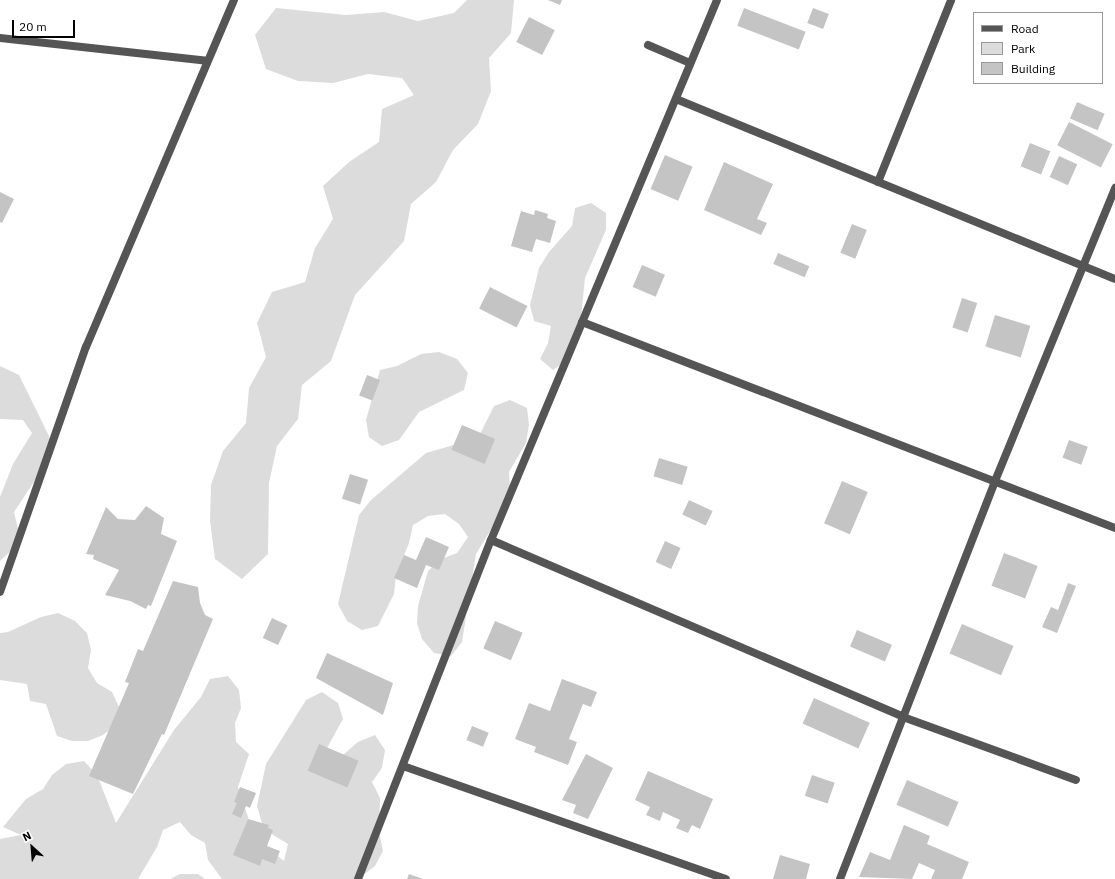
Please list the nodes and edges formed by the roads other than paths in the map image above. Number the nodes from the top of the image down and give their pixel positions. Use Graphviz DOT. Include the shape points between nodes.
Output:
graph roads {
  1 [pos="234,0"];
  2 [pos="717,0"];
  3 [pos="951,0"];
  4 [pos="0,38"];
  5 [pos="648,45"];
  6 [pos="207,61"];
  7 [pos="690,63"];
  8 [pos="676,98"];
  9 [pos="878,182"];
  10 [pos="1115,188"];
  11 [pos="1084,266"];
  12 [pos="1115,279"];
  13 [pos="582,322"];
  14 [pos="995,481"];
  15 [pos="1115,528"];
  16 [pos="491,540"];
  17 [pos="0,592"];
  18 [pos="903,717"];
  19 [pos="403,766"];
  20 [pos="1076,780"];
  21 [pos="358,879"];
  22 [pos="726,879"];
  23 [pos="840,879"];
  1 -- 6 [label="street"];
  2 -- 7 [label="street"];
  3 -- 9 [label="street"];
  4 -- 6 [label="street"];
  5 -- 7 [label="street"];
  6 -- 17 [label="street" via="86,347"];
  7 -- 8 [label="street"];
  8 -- 9 [label="street"];
  8 -- 13 [label="street"];
  9 -- 11 [label="street"];
  10 -- 11 [label="street"];
  11 -- 12 [label="street"];
  11 -- 14 [label="street"];
  13 -- 14 [label="street"];
  13 -- 16 [label="street"];
  14 -- 15 [label="street"];
  14 -- 18 [label="street"];
  16 -- 18 [label="street"];
  16 -- 19 [label="street"];
  18 -- 20 [label="street"];
  18 -- 23 [label="street"];
  19 -- 21 [label="street"];
  19 -- 22 [label="street"];
}
